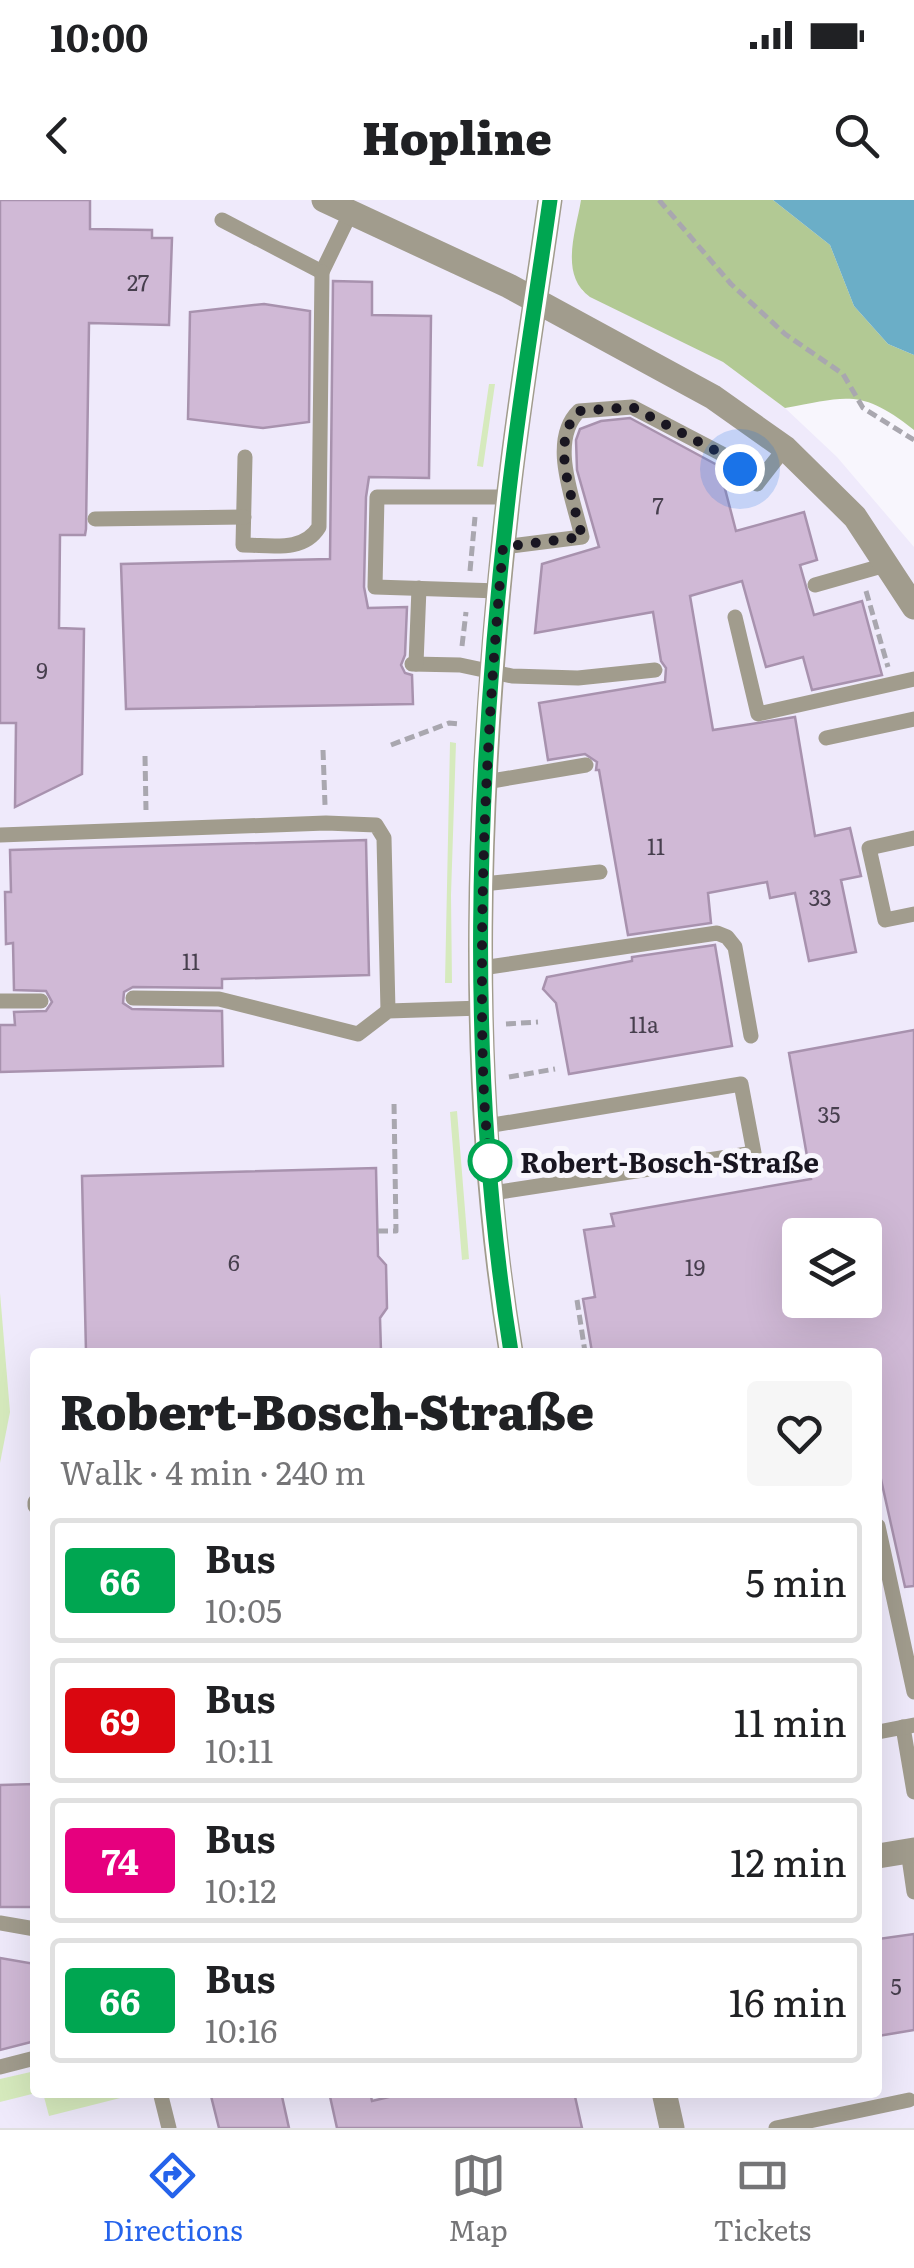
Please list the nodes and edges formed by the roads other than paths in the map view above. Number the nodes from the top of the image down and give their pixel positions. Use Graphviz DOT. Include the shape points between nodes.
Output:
graph roads {
  1 [pos="324,200"];
  2 [pos="550,200"];
  3 [pos="350,214"];
  4 [pos="222,220"];
  5 [pos="322,272"];
  6 [pos="536,302"];
  7 [pos="785,448"];
  8 [pos="245,457"];
  9 [pos="508,497"];
  10 [pos="244,517"];
  11 [pos="94,518"];
  12 [pos="503,547"];
  13 [pos="888,564"];
  14 [pos="815,584"];
  15 [pos="420,588"];
  16 [pos="499,591"];
  17 [pos="914,607"];
  18 [pos="735,616"];
  19 [pos="655,670"];
  20 [pos="492,672"];
  21 [pos="914,679"];
  22 [pos="914,719"];
  23 [pos="826,738"];
  24 [pos="586,765"];
  25 [pos="486,782"];
  26 [pos="0,835"];
  27 [pos="914,838"];
  28 [pos="600,872"];
  29 [pos="483,884"];
  30 [pos="914,914"];
  31 [pos="482,968"];
  32 [pos="132,998"];
  33 [pos="0,1001"];
  34 [pos="41,1001"];
  35 [pos="482,1008"];
  36 [pos="388,1011"];
  37 [pos="751,1036"];
  38 [pos="487,1126"];
  39 [pos="492,1193"];
  40 [pos="511,1348"];
  41 [pos="882,1544"];
  42 [pos="914,1692"];
  43 [pos="909,1726"];
  44 [pos="882,1731"];
  45 [pos="914,1792"];
  46 [pos="911,1851"];
  47 [pos="882,1855"];
  48 [pos="914,1892"];
  49 [pos="0,1923"];
  50 [pos="30,1928"];
  51 [pos="30,2059"];
  52 [pos="0,2067"];
  53 [pos="162,2098"];
  54 [pos="665,2098"];
  55 [pos="909,2100"];
  56 [pos="169,2128"];
  57 [pos="672,2128"];
  58 [pos="776,2128"];
  1 -- 3 [label="street"];
  2 -- 6 [label="street"];
  3 -- 5 [label="lane"];
  3 -- 6 [label="street"];
  4 -- 5 [label="lane"];
  5 -- 10 [label="lane" via="319,526 298,545 244,544"];
  6 -- 7 [label="street" via="713,397"];
  6 -- 9 [label="street"];
  7 -- 12 [label="lane" via="757,484 722,454 632,407 579,411 563,448 582,537"];
  7 -- 13 [label="street" via="855,517"];
  8 -- 10 [label="lane"];
  9 -- 12 [label="street"];
  9 -- 15 [label="lane" via="377,497 374,587"];
  10 -- 11 [label="lane"];
  12 -- 16 [label="street"];
  13 -- 14 [label="lane"];
  13 -- 17 [label="street"];
  15 -- 16 [label="lane"];
  15 -- 20 [label="lane" via="414,664"];
  16 -- 20 [label="street"];
  18 -- 21 [label="lane" via="758,714"];
  19 -- 20 [label="lane" via="578,678"];
  20 -- 25 [label="street"];
  22 -- 23 [label="lane"];
  24 -- 25 [label="lane"];
  25 -- 29 [label="street"];
  26 -- 36 [label="lane" via="367,822 384,838"];
  27 -- 30 [label="lane" via="869,848 886,920"];
  28 -- 29 [label="lane"];
  29 -- 31 [label="street"];
  31 -- 35 [label="street"];
  31 -- 37 [label="lane" via="717,933 735,947"];
  32 -- 36 [label="lane" via="219,1000 358,1034"];
  33 -- 34 [label="lane"];
  35 -- 36 [label="lane"];
  35 -- 38 [label="street"];
  38 -- 39 [label="street"];
  38 -- 39 [label="lane" via="742,1084 754,1153"];
  39 -- 40 [label="street"];
  41 -- 42 [label="lane"];
  43 -- 44 [label="lane"];
  43 -- 45 [label="lane"];
  46 -- 47 [label="street"];
  46 -- 48 [label="lane"];
  49 -- 50 [label="lane"];
  51 -- 52 [label="lane"];
  53 -- 56 [label="lane"];
  54 -- 57 [label="street"];
  55 -- 58 [label="lane"];
}
